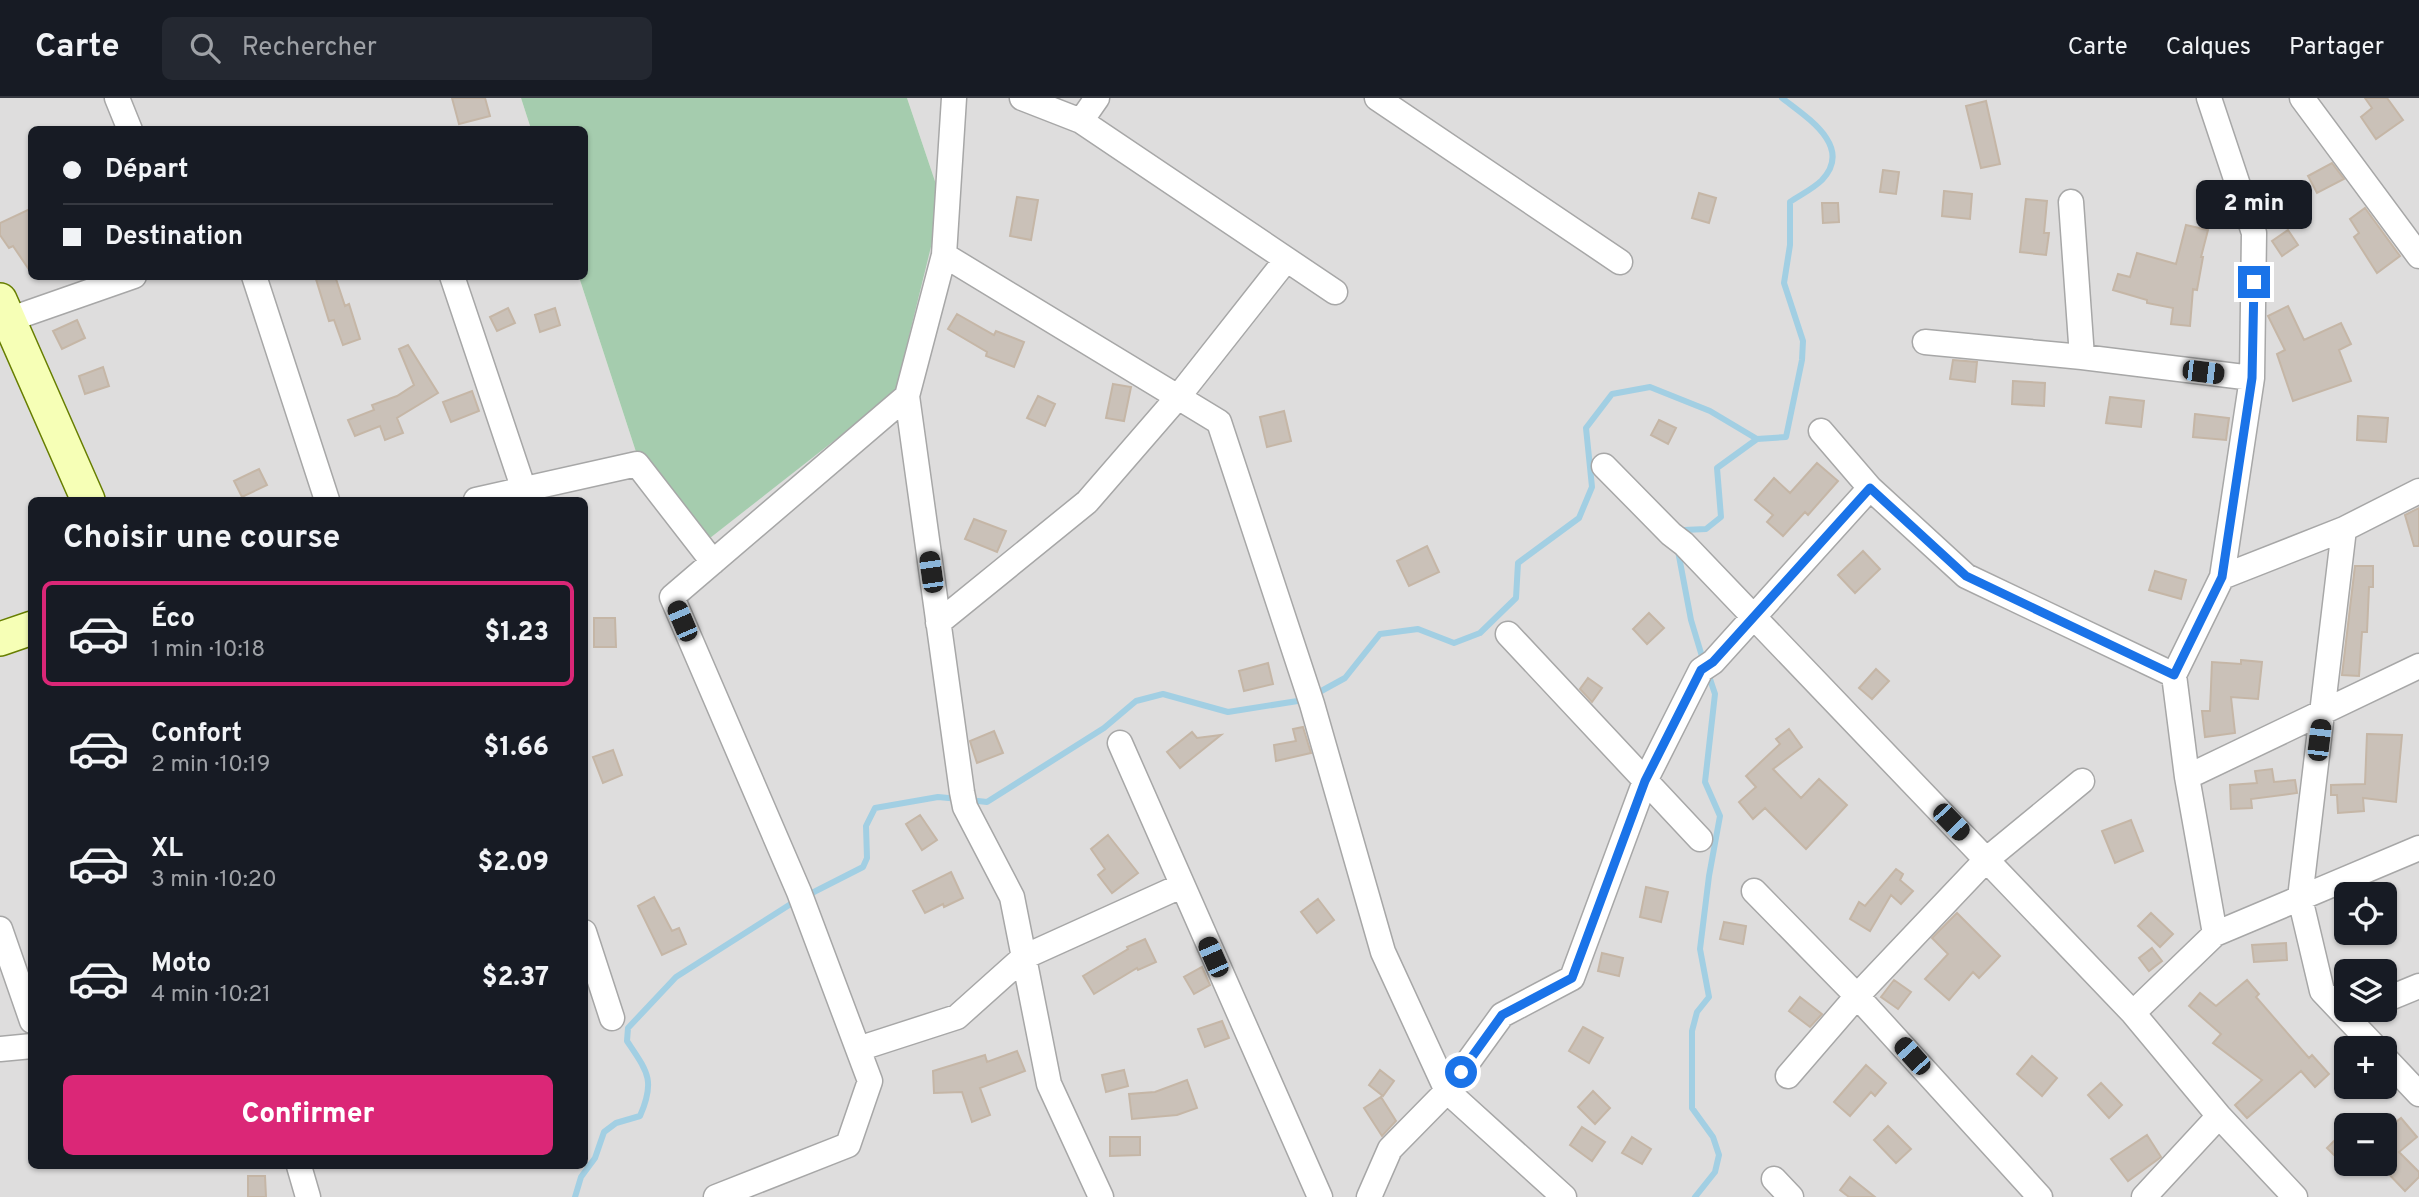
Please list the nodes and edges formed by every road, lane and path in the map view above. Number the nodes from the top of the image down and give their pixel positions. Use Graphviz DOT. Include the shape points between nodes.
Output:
graph roads {
  1 [pos="117,98"];
  2 [pos="954,98"];
  3 [pos="1022,98"];
  4 [pos="1097,98"];
  5 [pos="1377,98"];
  6 [pos="2209,98"];
  7 [pos="2302,98"];
  8 [pos="1081,121"];
  9 [pos="128,126"];
  10 [pos="2071,202"];
  11 [pos="2410,226"];
  12 [pos="944,255"];
  13 [pos="2419,256"];
  14 [pos="1286,260"];
  15 [pos="1620,262"];
  16 [pos="119,280"];
  17 [pos="255,280"];
  18 [pos="453,280"];
  19 [pos="1335,292"];
  20 [pos="4,310"];
  21 [pos="1925,342"];
  22 [pos="2082,357"];
  23 [pos="2252,378"];
  24 [pos="907,396"];
  25 [pos="1178,397"];
  26 [pos="1821,431"];
  27 [pos="1604,466"];
  28 [pos="1870,488"];
  29 [pos="524,490"];
  30 [pos="2419,491"];
  31 [pos="87,497"];
  32 [pos="326,497"];
  33 [pos="490,497"];
  34 [pos="2344,529"];
  35 [pos="713,562"];
  36 [pos="2222,577"];
  37 [pos="1753,616"];
  38 [pos="938,623"];
  39 [pos="28,629"];
  40 [pos="1508,634"];
  41 [pos="0,639"];
  42 [pos="2419,666"];
  43 [pos="2174,675"];
  44 [pos="2322,714"];
  45 [pos="1120,743"];
  46 [pos="2187,776"];
  47 [pos="1645,781"];
  48 [pos="2082,781"];
  49 [pos="1700,839"];
  50 [pos="2419,848"];
  51 [pos="1986,860"];
  52 [pos="1181,886"];
  53 [pos="1754,891"];
  54 [pos="2300,898"];
  55 [pos="0,929"];
  56 [pos="2215,934"];
  57 [pos="588,944"];
  58 [pos="1024,957"];
  59 [pos="2419,986"];
  60 [pos="2397,995"];
  61 [pos="1857,996"];
  62 [pos="2334,1000"];
  63 [pos="28,1010"];
  64 [pos="2133,1013"];
  65 [pos="612,1018"];
  66 [pos="28,1046"];
  67 [pos="0,1049"];
  68 [pos="858,1049"];
  69 [pos="2397,1071"];
  70 [pos="1788,1076"];
  71 [pos="1447,1091"];
  72 [pos="2419,1094"];
  73 [pos="2219,1116"];
  74 [pos="300,1169"];
  75 [pos="1774,1179"];
  76 [pos="308,1197"];
  77 [pos="716,1197"];
  78 [pos="1101,1197"];
  79 [pos="1320,1197"];
  80 [pos="1369,1197"];
  81 [pos="1564,1197"];
  82 [pos="1791,1197"];
  83 [pos="2040,1197"];
  84 [pos="2144,1197"];
  85 [pos="2295,1197"];
  1 -- 9 [label="street"];
  2 -- 12 [label="street"];
  3 -- 8 [label="street"];
  4 -- 8 [label="street"];
  5 -- 15 [label="street"];
  6 -- 23 [label="street" via="2255,233"];
  7 -- 11 [label="street"];
  8 -- 14 [label="street"];
  10 -- 22 [label="street"];
  11 -- 13 [label="street"];
  12 -- 24 [label="street"];
  12 -- 25 [label="street"];
  14 -- 19 [label="street"];
  14 -- 25 [label="street"];
  16 -- 20 [label="street"];
  17 -- 32 [label="street"];
  18 -- 29 [label="street"];
  20 -- 31 [label="street"];
  21 -- 22 [label="street"];
  22 -- 23 [label="street"];
  23 -- 36 [label="street"];
  24 -- 35 [label="street"];
  24 -- 38 [label="street"];
  25 -- 38 [label="street" via="1087,502"];
  25 -- 71 [label="street" via="1219,422 1310,698 1383,951"];
  26 -- 28 [label="street"];
  27 -- 37 [label="street"];
  28 -- 37 [label="street"];
  28 -- 43 [label="street" via="1966,576"];
  29 -- 33 [label="street"];
  29 -- 35 [label="street" via="637,464"];
  30 -- 34 [label="street"];
  34 -- 36 [label="street"];
  34 -- 44 [label="street"];
  35 -- 68 [label="street" via="672,597 801,898"];
  36 -- 43 [label="street"];
  37 -- 47 [label="street" via="1707,666"];
  37 -- 51 [label="street"];
  38 -- 58 [label="street" via="964,799 1012,897"];
  39 -- 41 [label="street"];
  40 -- 47 [label="street"];
  42 -- 44 [label="street"];
  43 -- 46 [label="street"];
  44 -- 46 [label="street"];
  44 -- 54 [label="street"];
  45 -- 52 [label="street"];
  46 -- 56 [label="street"];
  47 -- 49 [label="street"];
  47 -- 71 [label="street" via="1572,978 1502,1015"];
  48 -- 51 [label="street"];
  50 -- 54 [label="street"];
  51 -- 61 [label="street"];
  51 -- 64 [label="street"];
  52 -- 58 [label="street"];
  52 -- 79 [label="street"];
  53 -- 61 [label="street"];
  54 -- 56 [label="street"];
  54 -- 62 [label="street" via="2322,992"];
  55 -- 63 [label="street"];
  56 -- 64 [label="street"];
  57 -- 65 [label="street"];
  58 -- 68 [label="street" via="957,1017"];
  58 -- 78 [label="street" via="1049,1084"];
  59 -- 60 [label="street"];
  61 -- 70 [label="street"];
  61 -- 83 [label="street"];
  64 -- 73 [label="street"];
  66 -- 67 [label="street"];
  68 -- 77 [label="street" via="870,1081 848,1145"];
  69 -- 72 [label="street"];
  71 -- 80 [label="street" via="1390,1149"];
  71 -- 81 [label="street"];
  73 -- 84 [label="street"];
  73 -- 85 [label="street"];
  74 -- 76 [label="street"];
  75 -- 82 [label="street"];
}
